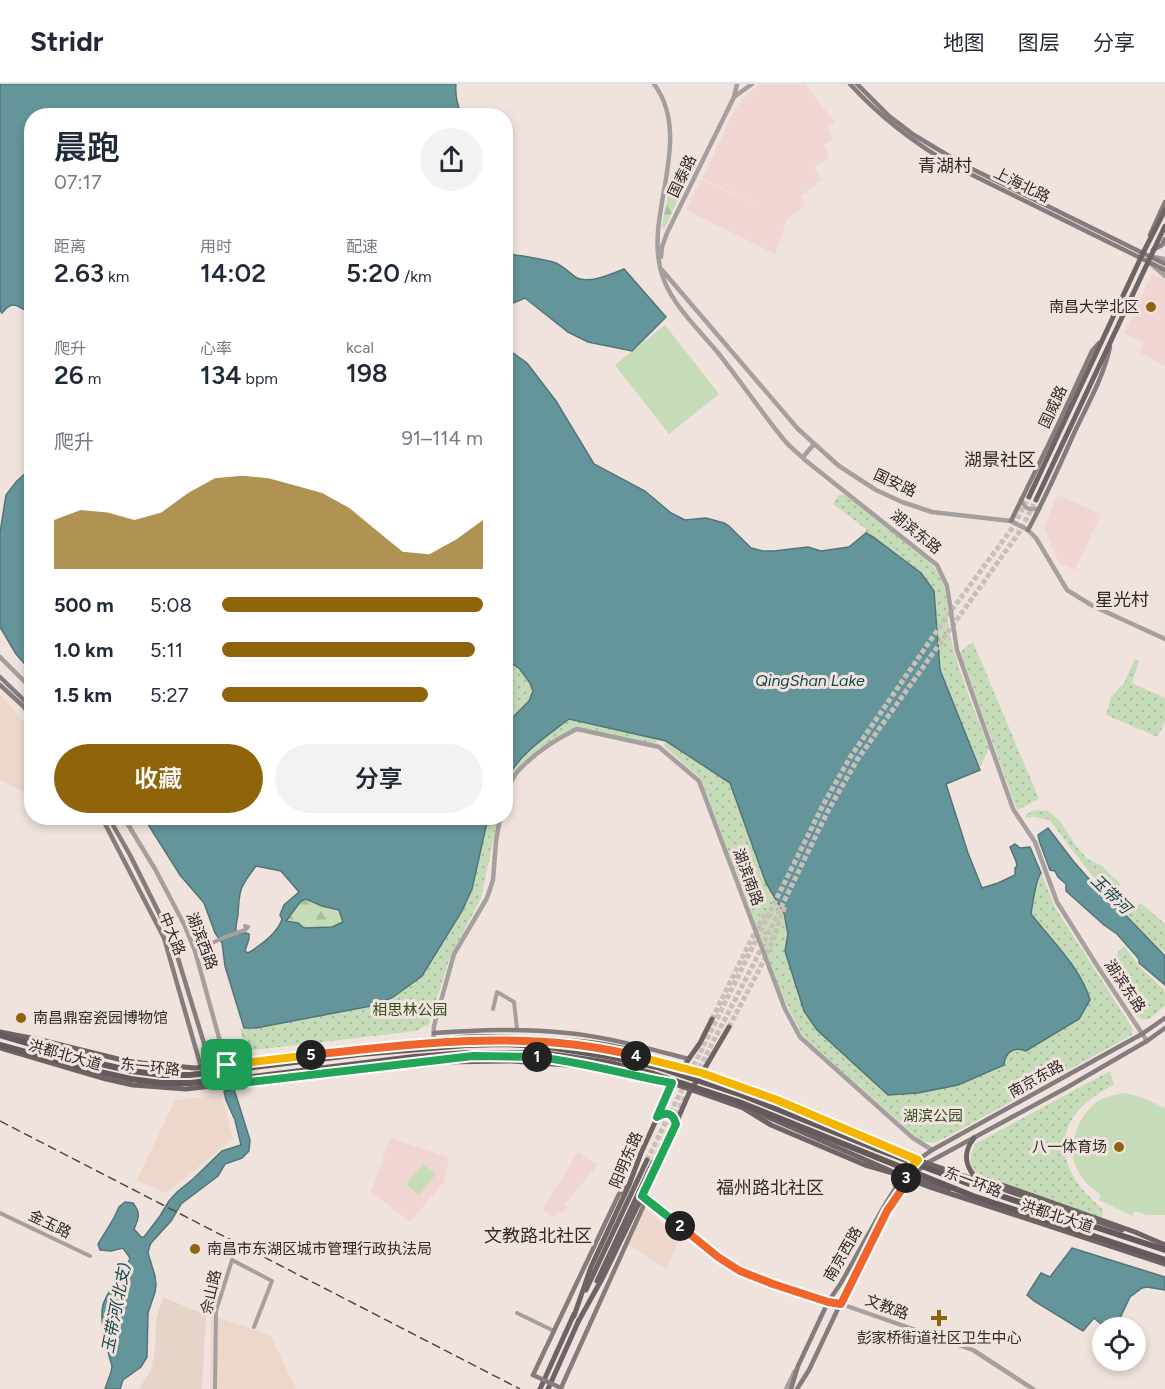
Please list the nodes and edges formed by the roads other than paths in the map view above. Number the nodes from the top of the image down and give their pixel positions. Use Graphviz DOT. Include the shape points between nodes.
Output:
graph roads {
  1 [pos="654,84"];
  2 [pos="736,84"];
  3 [pos="752,84"];
  4 [pos="850,84"];
  5 [pos="857,84"];
  6 [pos="734,97"];
  7 [pos="1165,202"];
  8 [pos="1165,210"];
  9 [pos="1165,226"];
  10 [pos="1165,239"];
  11 [pos="1146,246"];
  12 [pos="1153,250"];
  13 [pos="1142,256"];
  14 [pos="1149,259"];
  15 [pos="1165,259"];
  16 [pos="1165,264"];
  17 [pos="660,267"];
  18 [pos="1165,270"];
  19 [pos="1165,276"];
  20 [pos="1105,337"];
  21 [pos="1111,341"];
  22 [pos="814,444"];
  23 [pos="803,457"];
  24 [pos="1029,497"];
  25 [pos="1021,498"];
  26 [pos="1036,500"];
  27 [pos="1040,508"];
  28 [pos="1011,521"];
  29 [pos="1028,530"];
  30 [pos="1165,639"];
  31 [pos="0,657"];
  32 [pos="0,677"];
  33 [pos="24,681"];
  34 [pos="0,685"];
  35 [pos="24,700"];
  36 [pos="24,707"];
  37 [pos="513,781"];
  38 [pos="106,825"];
  39 [pos="113,825"];
  40 [pos="128,825"];
  41 [pos="499,825"];
  42 [pos="245,928"];
  43 [pos="195,951"];
  44 [pos="494,1009"];
  45 [pos="1165,1018"];
  46 [pos="712,1019"];
  47 [pos="729,1027"];
  48 [pos="1165,1028"];
  49 [pos="516,1029"];
  50 [pos="0,1033"];
  51 [pos="434,1033"];
  52 [pos="1143,1034"];
  53 [pos="1147,1041"];
  54 [pos="433,1044"];
  55 [pos="0,1047"];
  56 [pos="394,1050"];
  57 [pos="689,1059"];
  58 [pos="662,1062"];
  59 [pos="227,1065"];
  60 [pos="211,1066"];
  61 [pos="201,1067"];
  62 [pos="595,1067"];
  63 [pos="315,1069"];
  64 [pos="683,1069"];
  65 [pos="702,1073"];
  66 [pos="672,1083"];
  67 [pos="232,1084"];
  68 [pos="690,1091"];
  69 [pos="745,1109"];
  70 [pos="657,1117"];
  71 [pos="676,1124"];
  72 [pos="974,1138"];
  73 [pos="933,1150"];
  74 [pos="918,1160"];
  75 [pos="927,1163"];
  76 [pos="903,1176"];
  77 [pos="909,1179"];
  78 [pos="980,1179"];
  79 [pos="629,1185"];
  80 [pos="642,1196"];
  81 [pos="973,1196"];
  82 [pos="0,1213"];
  83 [pos="1165,1245"];
  84 [pos="1165,1250"];
  85 [pos="90,1256"];
  86 [pos="1165,1262"];
  87 [pos="828,1302"];
  88 [pos="841,1304"];
  89 [pos="517,1313"];
  90 [pos="574,1316"];
  91 [pos="578,1322"];
  92 [pos="254,1327"];
  93 [pos="554,1331"];
  94 [pos="798,1366"];
  95 [pos="561,1388"];
  96 [pos="215,1389"];
  97 [pos="540,1389"];
  98 [pos="548,1389"];
  99 [pos="786,1389"];
  100 [pos="791,1389"];
  101 [pos="799,1389"];
  102 [pos="1033,1389"];
  1 -- 17 [label="street, 湖滨东路" via="670,123 670,152 658,224"];
  2 -- 6 [label="street, 国泰路"];
  3 -- 6 [label="street, 国泰路"];
  4 -- 13 [label="main road, 上海北路" via="895,127 937,156"];
  5 -- 13 [label="main road, 上海北路" via="914,135 964,165"];
  6 -- 17 [label="street, 国泰路" via="667,234"];
  7 -- 11 [label="main road"];
  8 -- 11 [label="main road, 国威路"];
  9 -- 12 [label="main road, 国威路"];
  10 -- 12 [label="main road"];
  11 -- 13 [label="main road, 国威路"];
  12 -- 14 [label="main road, 国威路"];
  13 -- 14 [label="main road, 上海北路"];
  13 -- 20 [label="main road, 国威路"];
  14 -- 15 [label="street"];
  14 -- 16 [label="main road, 上海北路"];
  14 -- 18 [label="main road, 上海北路"];
  14 -- 19 [label="street"];
  14 -- 21 [label="main road, 国威路"];
  17 -- 22 [label="street, 国安路"];
  17 -- 23 [label="street, 湖滨东路" via="674,300 786,442"];
  20 -- 24 [label="main road, 国威路"];
  20 -- 25 [label="main road, 国威路" via="1092,351"];
  21 -- 26 [label="main road, 国威路"];
  21 -- 27 [label="main road, 国威路" via="1103,371"];
  22 -- 23 [label="street"];
  22 -- 28 [label="street, 国安路" via="867,485 902,502 932,512"];
  23 -- 52 [label="street, 湖滨东路" via="938,565 947,586 957,650 1013,808 1036,847 1057,902"];
  25 -- 27 [label="street" via="1027,509"];
  25 -- 28 [label="main road, 国威路"];
  27 -- 29 [label="main road, 国威路"];
  28 -- 29 [label="street, 国安路"];
  29 -- 30 [label="street, 国安路" via="1067,590"];
  31 -- 33 [label="street"];
  32 -- 35 [label="main road"];
  34 -- 36 [label="main road"];
  37 -- 73 [label="street, 湖滨南路" via="545,747 577,729 659,747 685,768 699,781 784,1009 800,1037 913,1138"];
  38 -- 61 [label="main road, 中大路" via="164,938"];
  39 -- 60 [label="main road, 中大路" via="172,939"];
  40 -- 43 [label="street, 湖滨西路" via="155,869"];
  41 -- 51 [label="street" via="493,880 487,898 454,954"];
  42 -- 43 [label="street"];
  43 -- 59 [label="street, 湖滨西路"];
  44 -- 49 [label="street" via="497,992 514,1002"];
  45 -- 52 [label="main road, 南京东路"];
  46 -- 57 [label="main road, 阳明东路"];
  47 -- 65 [label="main road, 阳明东路"];
  48 -- 53 [label="main road, 南京东路"];
  49 -- 51 [label="main road"];
  49 -- 57 [label="main road" via="611,1039"];
  50 -- 56 [label="highway, 东一环路, bridge" via="92,1062 162,1076 190,1076"];
  50 -- 61 [label="main road, 洪都北大道" via="118,1059"];
  51 -- 54 [label="street"];
  52 -- 53 [label="street, 湖滨东路"];
  52 -- 73 [label="main road, 南京东路"];
  53 -- 72 [label="main road, 南京东路"];
  54 -- 58 [label="main road, 洪都北大道" via="555,1042"];
  54 -- 59 [label="main road, 洪都北大道"];
  55 -- 63 [label="highway, 东一环路, bridge" via="161,1083"];
  55 -- 67 [label="main road, 洪都北大道" via="133,1085 186,1089"];
  56 -- 58 [label="main road, bridge" via="490,1036 607,1045"];
  56 -- 84 [label="highway, 东一环路, bridge" via="504,1044 569,1049 657,1067 742,1095 1001,1196"];
  57 -- 64 [label="main road, 阳明东路"];
  58 -- 64 [label="main road, 洪都北大道"];
  59 -- 60 [label="main road, 洪都北大道"];
  59 -- 67 [label="street, 湖滨西路"];
  60 -- 61 [label="main road, 洪都北大道"];
  62 -- 63 [label="main road, bridge" via="511,1061 444,1062 367,1070"];
  62 -- 66 [label="main road, 洪都北大道"];
  62 -- 67 [label="main road, 洪都北大道" via="536,1056 473,1056"];
  63 -- 81 [label="highway, 东一环路, bridge" via="414,1057 495,1053 542,1053 610,1063 739,1102"];
  64 -- 65 [label="main road, 洪都北大道"];
  64 -- 66 [label="main road, 阳明东路"];
  65 -- 68 [label="main road, 阳明东路"];
  65 -- 74 [label="main road, 洪都北大道"];
  66 -- 68 [label="main road, 洪都北大道"];
  66 -- 70 [label="main road, 阳明东路"];
  68 -- 69 [label="main road, 洪都北大道"];
  68 -- 71 [label="main road, 阳明东路"];
  69 -- 76 [label="main road, 洪都北大道"];
  69 -- 81 [label="main road, bridge" via="771,1125 865,1165"];
  70 -- 71 [label="street" via="669,1113"];
  70 -- 79 [label="main road, 阳明东路"];
  71 -- 80 [label="main road, 阳明东路"];
  72 -- 75 [label="main road, 南京东路"];
  72 -- 78 [label="main road" via="966,1156 969,1168"];
  73 -- 74 [label="main road, 南京东路"];
  74 -- 75 [label="main road, 洪都北大道"];
  74 -- 76 [label="main road, 南京西路"];
  75 -- 77 [label="main road, 南京西路"];
  75 -- 78 [label="main road, 洪都北大道"];
  76 -- 77 [label="main road, 洪都北大道"];
  76 -- 87 [label="main road, 南京西路"];
  77 -- 86 [label="main road, 洪都北大道"];
  77 -- 88 [label="main road, 南京西路" via="887,1211"];
  78 -- 83 [label="main road, 洪都北大道, bridge"];
  79 -- 90 [label="main road, 阳明东路" via="591,1267"];
  79 -- 93 [label="main road" via="619,1194"];
  80 -- 87 [label="street, 文教路" via="740,1271"];
  80 -- 91 [label="main road, 阳明东路"];
  80 -- 95 [label="main road" via="643,1207"];
  81 -- 86 [label="highway, 东一环路, bridge"];
  82 -- 85 [label="street, 金玉路"];
  87 -- 88 [label="street, 文教路"];
  87 -- 94 [label="main road, 南京西路"];
  88 -- 101 [label="main road, 南京西路"];
  88 -- 102 [label="street, 文教路" via="973,1350"];
  89 -- 93 [label="street"];
  90 -- 91 [label="main road, 阳明东路" via="650,1161"];
  90 -- 97 [label="main road, 阳明东路"];
  91 -- 98 [label="main road, 阳明东路"];
  92 -- 96 [label="street, 佘山路" via="272,1281 232,1260 216,1311"];
  93 -- 95 [label="main road, bridge" via="533,1375"];
  94 -- 99 [label="street"];
  94 -- 100 [label="main road, 南京西路"];
}
